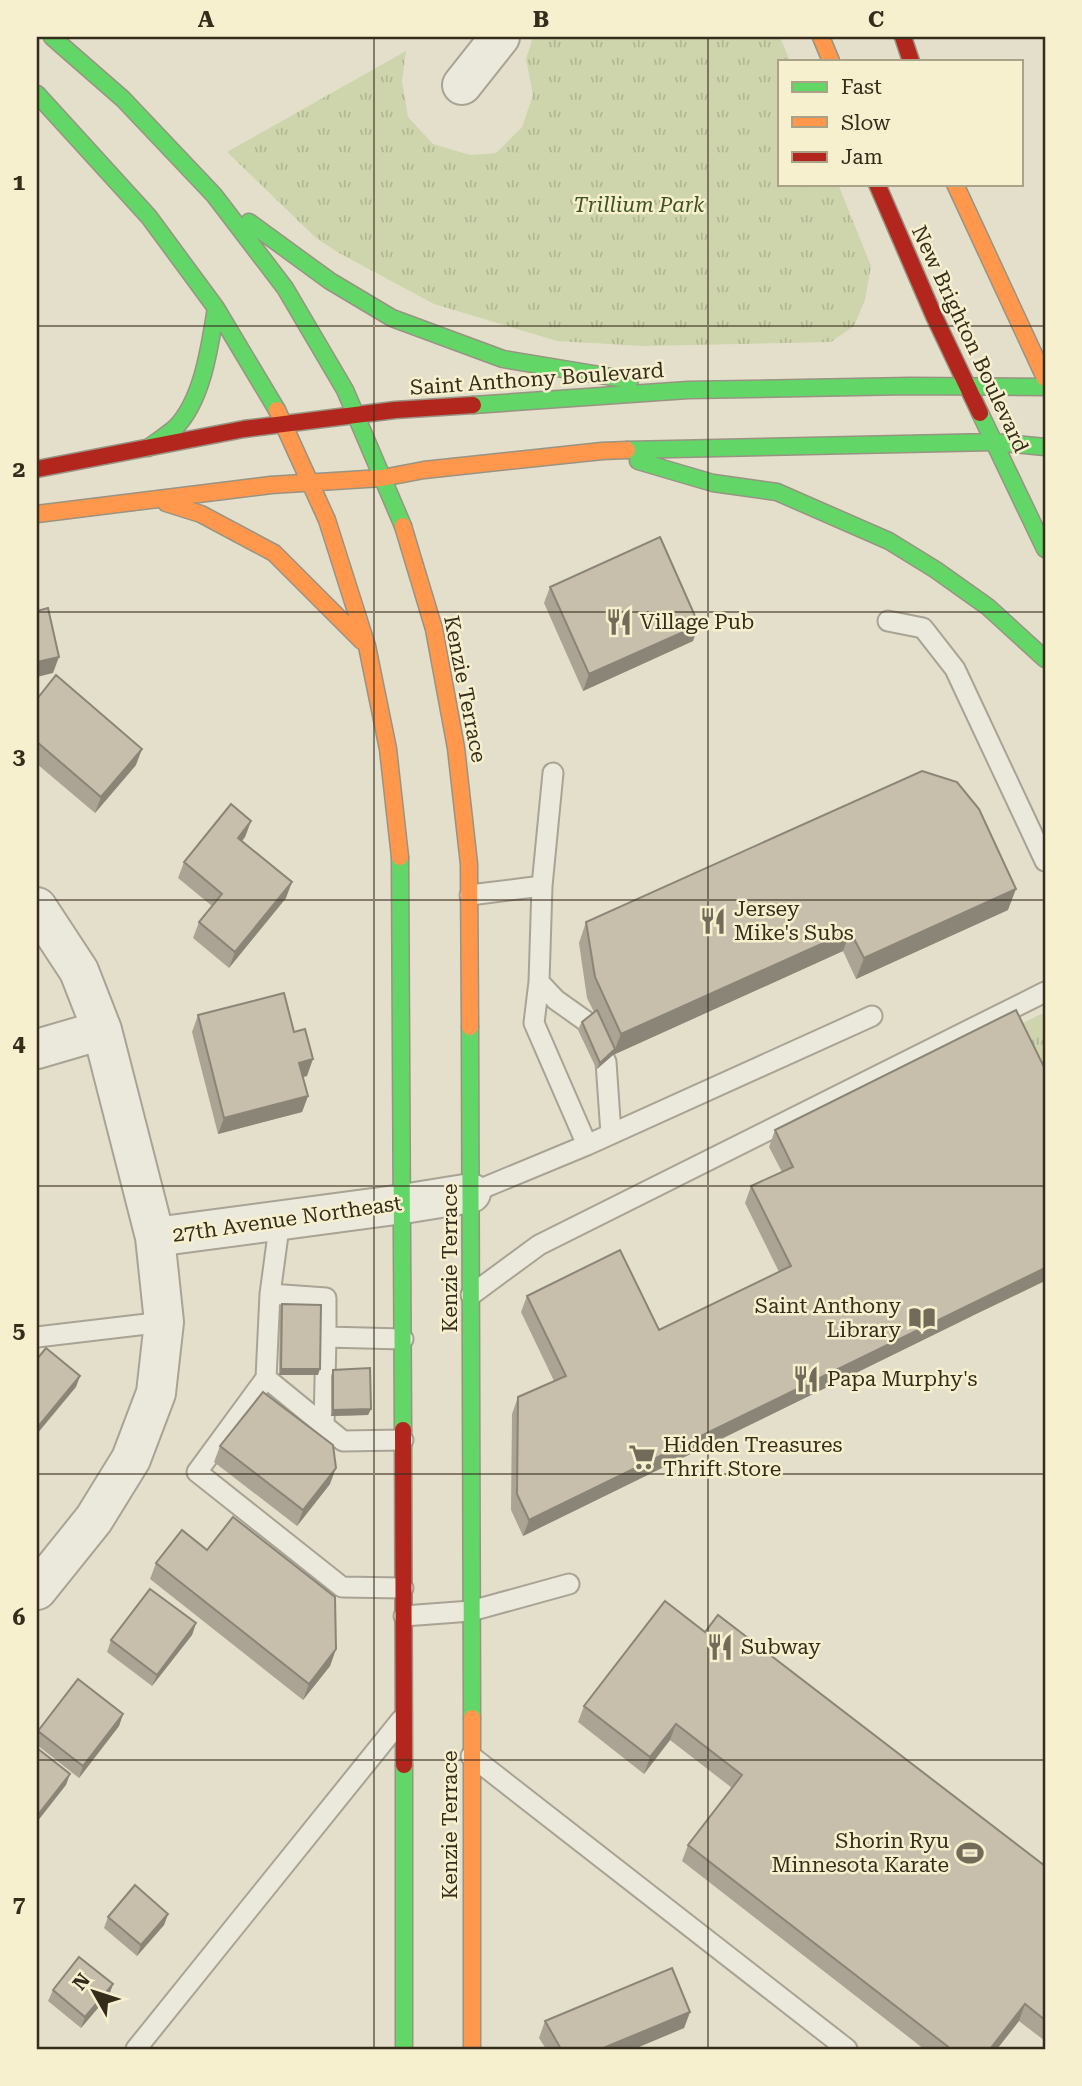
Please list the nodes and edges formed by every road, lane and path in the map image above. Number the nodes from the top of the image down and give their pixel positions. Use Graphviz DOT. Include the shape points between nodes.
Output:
graph roads {
  1 [pos="52,37"];
  2 [pos="500,37"];
  3 [pos="821,37"];
  4 [pos="903,37"];
  5 [pos="831,60"];
  6 [pos="911,60"];
  7 [pos="462,85"];
  8 [pos="37,94"];
  9 [pos="878,186"];
  10 [pos="956,186"];
  11 [pos="214,195"];
  12 [pos="216,308"];
  13 [pos="1045,378"];
  14 [pos="968,387"];
  15 [pos="1045,387"];
  16 [pos="688,390"];
  17 [pos="356,416"];
  18 [pos="284,425"];
  19 [pos="994,442"];
  20 [pos="1045,447"];
  21 [pos="148,448"];
  22 [pos="602,451"];
  23 [pos="37,469"];
  24 [pos="382,478"];
  25 [pos="311,482"];
  26 [pos="157,500"];
  27 [pos="37,514"];
  28 [pos="1045,549"];
  29 [pos="888,621"];
  30 [pos="367,646"];
  31 [pos="1045,659"];
  32 [pos="553,773"];
  33 [pos="1045,861"];
  34 [pos="542,886"];
  35 [pos="470,895"];
  36 [pos="37,907"];
  37 [pos="539,982"];
  38 [pos="1045,992"];
  39 [pos="872,1016"];
  40 [pos="102,1030"];
  41 [pos="37,1049"];
  42 [pos="611,1134"];
  43 [pos="587,1145"];
  44 [pos="471,1193"];
  45 [pos="403,1204"];
  46 [pos="280,1220"];
  47 [pos="155,1237"];
  48 [pos="270,1294"];
  49 [pos="471,1294"];
  50 [pos="164,1322"];
  51 [pos="37,1337"];
  52 [pos="326,1337"];
  53 [pos="403,1339"];
  54 [pos="266,1378"];
  55 [pos="324,1425"];
  56 [pos="403,1440"];
  57 [pos="569,1584"];
  58 [pos="403,1588"];
  59 [pos="37,1590"];
  60 [pos="471,1611"];
  61 [pos="404,1616"];
  62 [pos="404,1716"];
  63 [pos="471,1755"];
  64 [pos="136,2049"];
  65 [pos="404,2049"];
  66 [pos="472,2049"];
  67 [pos="848,2049"];
  1 -- 11 [label="main road" via="123,99"];
  2 -- 7 [label="street"];
  3 -- 5 [label="main road"];
  4 -- 6 [label="main road"];
  8 -- 12 [label="main road" via="149,216"];
  9 -- 14 [label="main road, New Brighton Boulevard"];
  10 -- 13 [label="main road"];
  11 -- 16 [label="main road" via="330,281 392,318 503,359"];
  11 -- 17 [label="main road, Kenzie Terrace" via="285,288"];
  12 -- 18 [label="main road"];
  12 -- 21 [label="main road" via="206,367 190,405 176,427"];
  14 -- 15 [label="main road, Saint Anthony Boulevard"];
  14 -- 16 [label="main road, Saint Anthony Boulevard"];
  14 -- 19 [label="main road, New Brighton Boulevard"];
  16 -- 17 [label="main road, Saint Anthony Boulevard"];
  17 -- 18 [label="main road, Saint Anthony Boulevard"];
  17 -- 24 [label="main road, Kenzie Terrace"];
  18 -- 21 [label="main road, Saint Anthony Boulevard"];
  18 -- 25 [label="main road"];
  19 -- 20 [label="main road"];
  19 -- 22 [label="main road"];
  19 -- 28 [label="main road, New Brighton Boulevard"];
  21 -- 23 [label="main road, Saint Anthony Boulevard"];
  22 -- 24 [label="main road"];
  22 -- 31 [label="main road" via="713,483 777,492 889,541 988,607"];
  24 -- 25 [label="main road"];
  24 -- 35 [label="main road, Kenzie Terrace" via="403,525 434,629 457,748"];
  25 -- 26 [label="main road"];
  25 -- 30 [label="main road"];
  26 -- 27 [label="main road"];
  26 -- 30 [label="main road" via="201,514 274,553"];
  29 -- 33 [label="lane" via="923,628 956,669"];
  30 -- 45 [label="main road" via="388,749 401,865"];
  32 -- 34 [label="lane"];
  34 -- 35 [label="lane"];
  34 -- 37 [label="lane"];
  35 -- 44 [label="main road, Kenzie Terrace"];
  36 -- 40 [label="street" via="79,971"];
  37 -- 42 [label="lane" via="587,1023 606,1062"];
  37 -- 43 [label="lane" via="534,1023"];
  38 -- 49 [label="lane" via="539,1245"];
  39 -- 42 [label="lane"];
  40 -- 41 [label="street"];
  40 -- 47 [label="street"];
  42 -- 43 [label="lane"];
  43 -- 44 [label="lane"];
  44 -- 45 [label="street, 27th Avenue Northeast"];
  44 -- 49 [label="main road, Kenzie Terrace"];
  45 -- 46 [label="street, 27th Avenue Northeast"];
  45 -- 53 [label="main road"];
  46 -- 47 [label="street, 27th Avenue Northeast"];
  46 -- 48 [label="lane"];
  47 -- 50 [label="street, 27th Avenue Northeast"];
  48 -- 52 [label="lane" via="326,1298"];
  48 -- 54 [label="lane"];
  49 -- 60 [label="main road, Kenzie Terrace"];
  50 -- 51 [label="lane"];
  50 -- 59 [label="street, 27th Avenue Northeast" via="156,1393 131,1459 94,1519"];
  52 -- 53 [label="lane"];
  52 -- 55 [label="lane"];
  53 -- 56 [label="main road"];
  54 -- 55 [label="lane"];
  54 -- 58 [label="lane" via="197,1472 342,1587"];
  55 -- 56 [label="lane" via="343,1441"];
  56 -- 58 [label="main road"];
  57 -- 60 [label="lane"];
  58 -- 61 [label="main road"];
  60 -- 61 [label="lane"];
  60 -- 63 [label="main road, Kenzie Terrace"];
  61 -- 62 [label="main road"];
  62 -- 64 [label="lane"];
  62 -- 65 [label="main road"];
  63 -- 66 [label="main road, Kenzie Terrace"];
  63 -- 67 [label="lane"];
}
